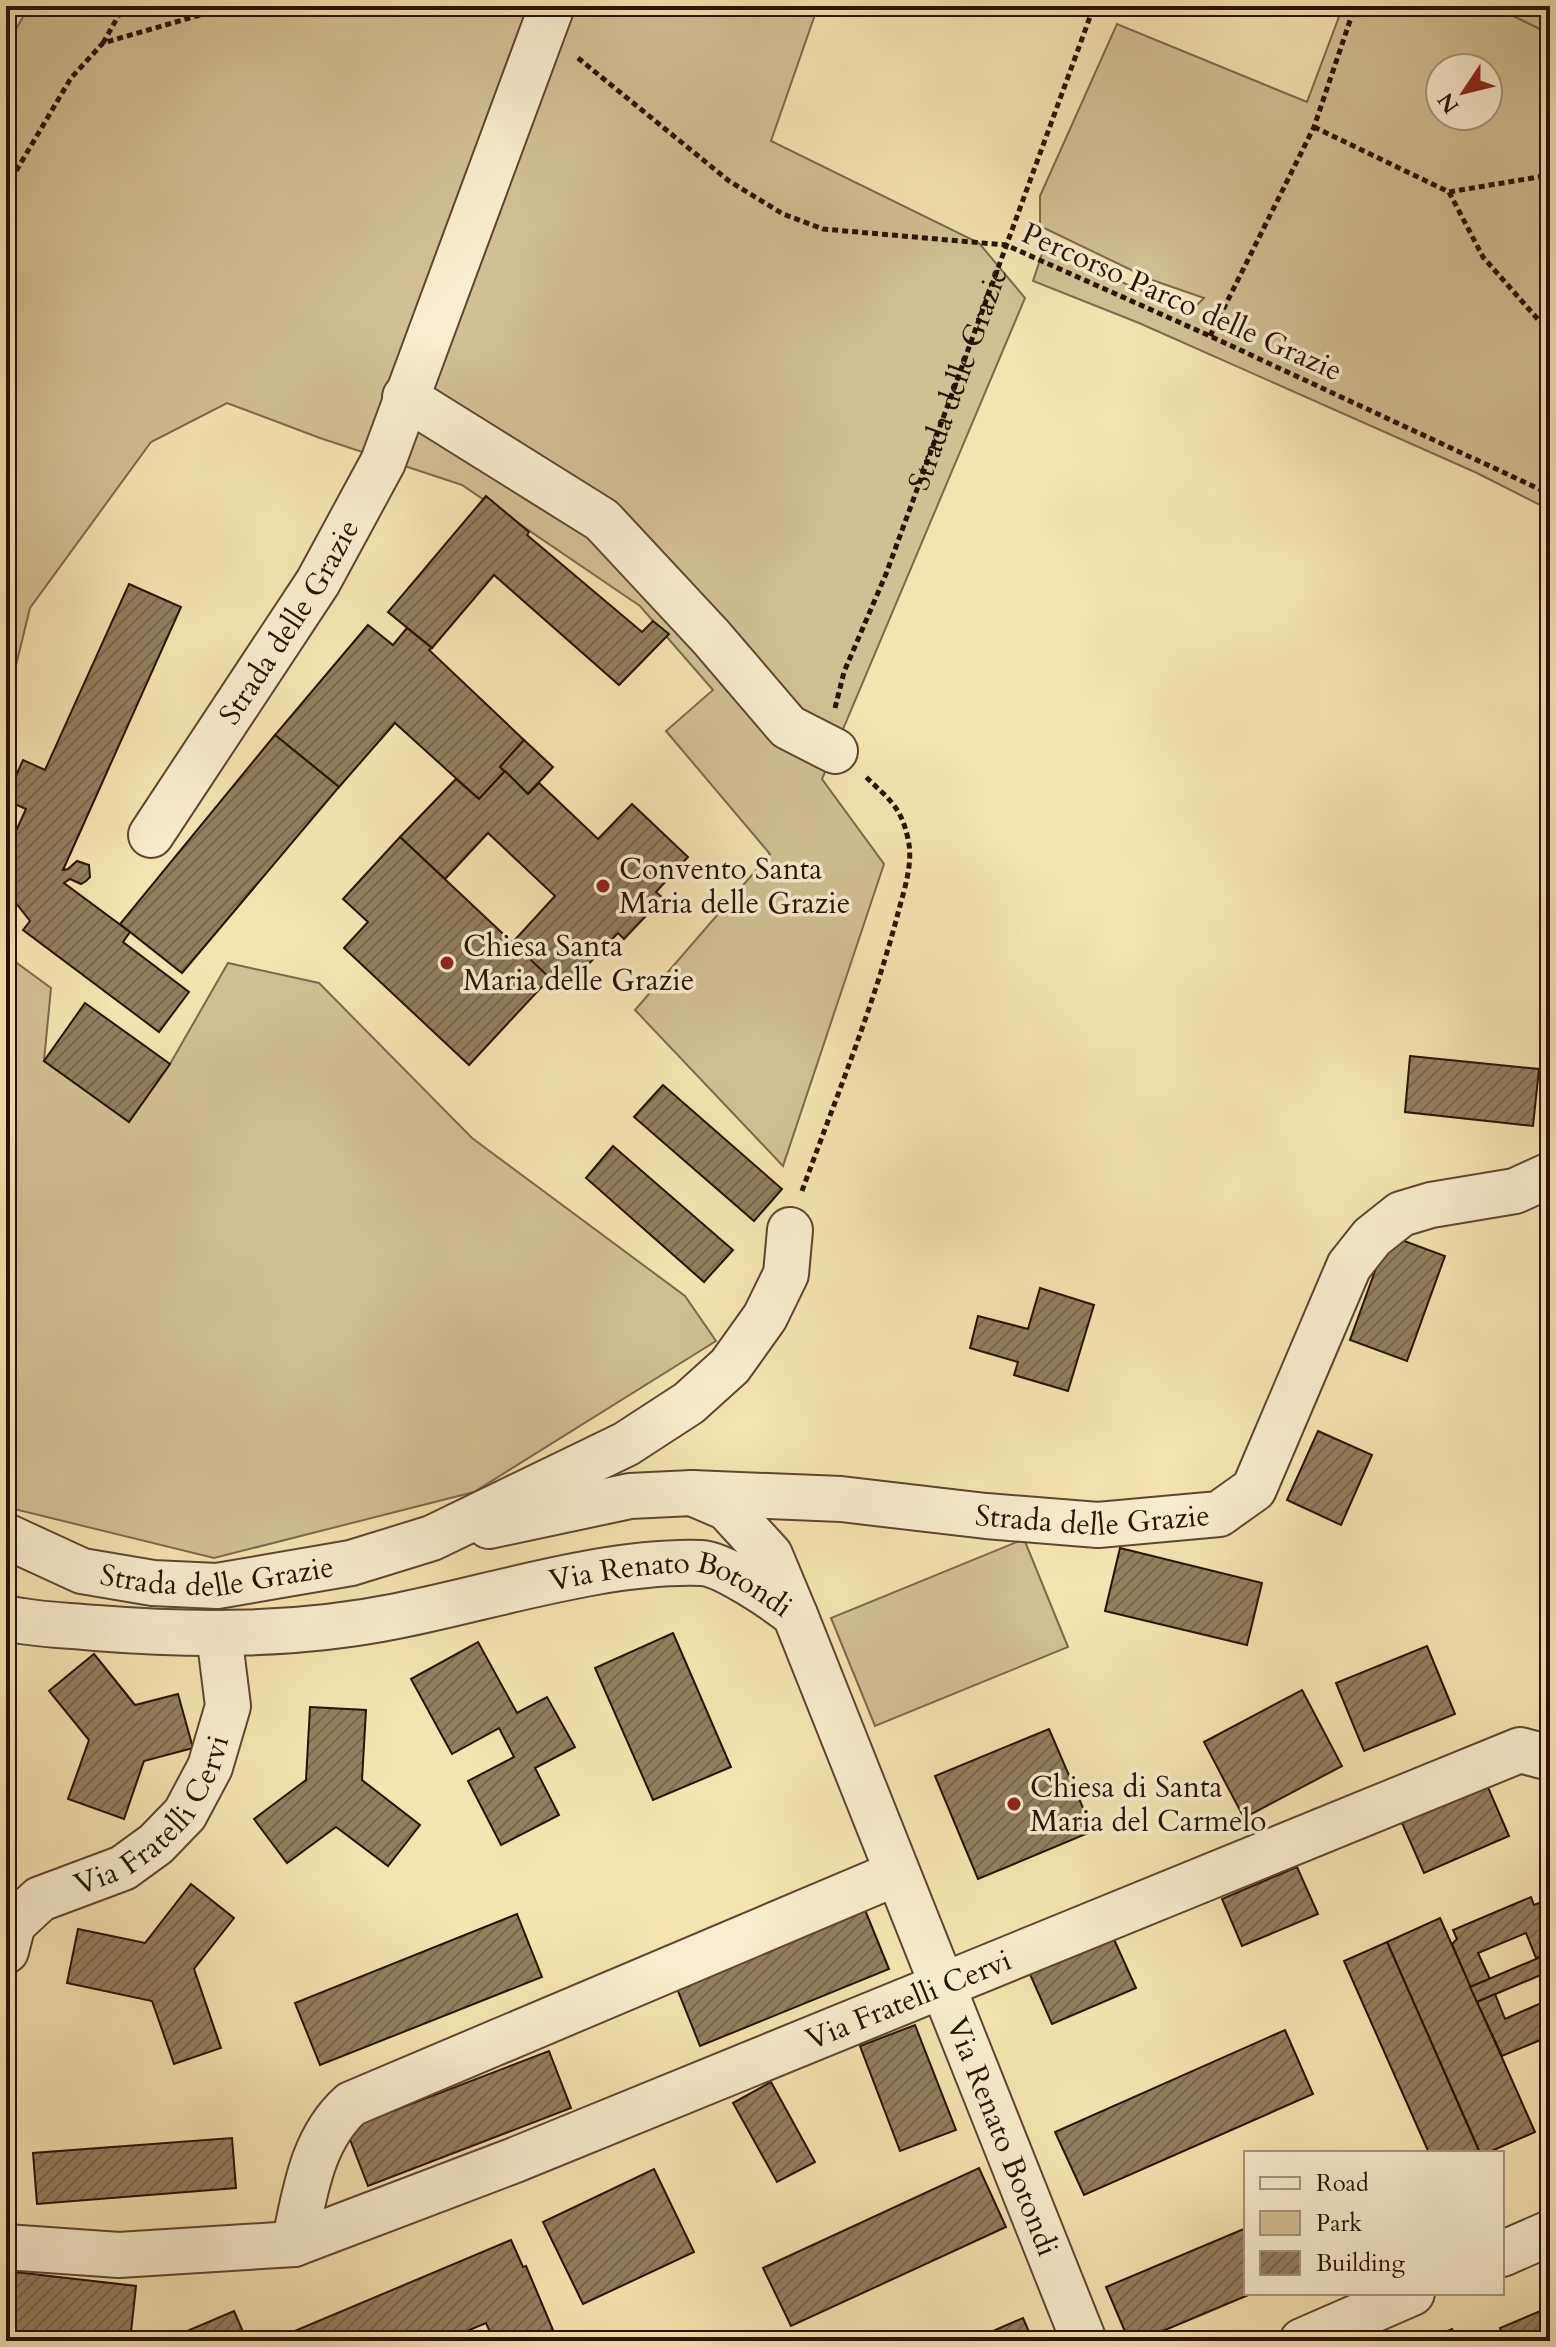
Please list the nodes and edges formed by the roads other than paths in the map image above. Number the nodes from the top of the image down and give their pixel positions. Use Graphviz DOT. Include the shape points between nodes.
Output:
graph roads {
  1 [pos="548,18"];
  2 [pos="405,397"];
  3 [pos="835,751"];
  4 [pos="151,835"];
  5 [pos="1550,1175"];
  6 [pos="790,1230"];
  7 [pos="692,1493"];
  8 [pos="6,1536"];
  9 [pos="432,1538"];
  10 [pos="795,1615"];
  11 [pos="6,1618"];
  12 [pos="219,1634"];
  13 [pos="1535,1754"];
  14 [pos="897,1873"];
  15 [pos="6,1951"];
  16 [pos="941,1987"];
  17 [pos="1550,2233"];
  18 [pos="294,2244"];
  19 [pos="6,2247"];
  20 [pos="1504,2253"];
  21 [pos="1407,2295"];
  22 [pos="1084,2341"];
  23 [pos="1302,2341"];
  1 -- 2 [label="street, Strada delle Grazie"];
  2 -- 3 [label="street" via="602,520 788,727"];
  2 -- 4 [label="street, Strada delle Grazie" via="383,462 318,582"];
  5 -- 7 [label="street, Strada delle Grazie" via="1515,1191 1401,1214 1372,1237 1349,1266 1254,1489 1219,1514 1098,1525 841,1499"];
  6 -- 9 [label="street, Strada delle Grazie" via="786,1274 765,1317 730,1366 689,1403 626,1444"];
  7 -- 9 [label="street, Strada delle Grazie" via="630,1496"];
  7 -- 10 [label="street, Strada delle Grazie" via="727,1508 770,1555"];
  8 -- 9 [label="street, Strada delle Grazie" via="82,1571 153,1583 217,1586 351,1563"];
  10 -- 12 [label="street, Via Renato Botondi" via="763,1590 704,1563 622,1568 307,1630"];
  10 -- 14 [label="street, Via Renato Botondi"];
  11 -- 12 [label="street, Via Renato Botondi"];
  12 -- 15 [label="street, Via Fratelli Cervi" via="228,1706 210,1767 185,1814 123,1868 40,1899 13,1924"];
  13 -- 16 [label="street, Via Fratelli Cervi"];
  14 -- 16 [label="street, Via Renato Botondi"];
  14 -- 18 [label="street" via="351,2104 335,2118 312,2163"];
  16 -- 18 [label="street, Via Fratelli Cervi"];
  16 -- 22 [label="street, Via Renato Botondi"];
  17 -- 20 [label="street"];
  18 -- 19 [label="street, Via Fratelli Cervi" via="119,2255"];
  21 -- 23 [label="street"];
}
